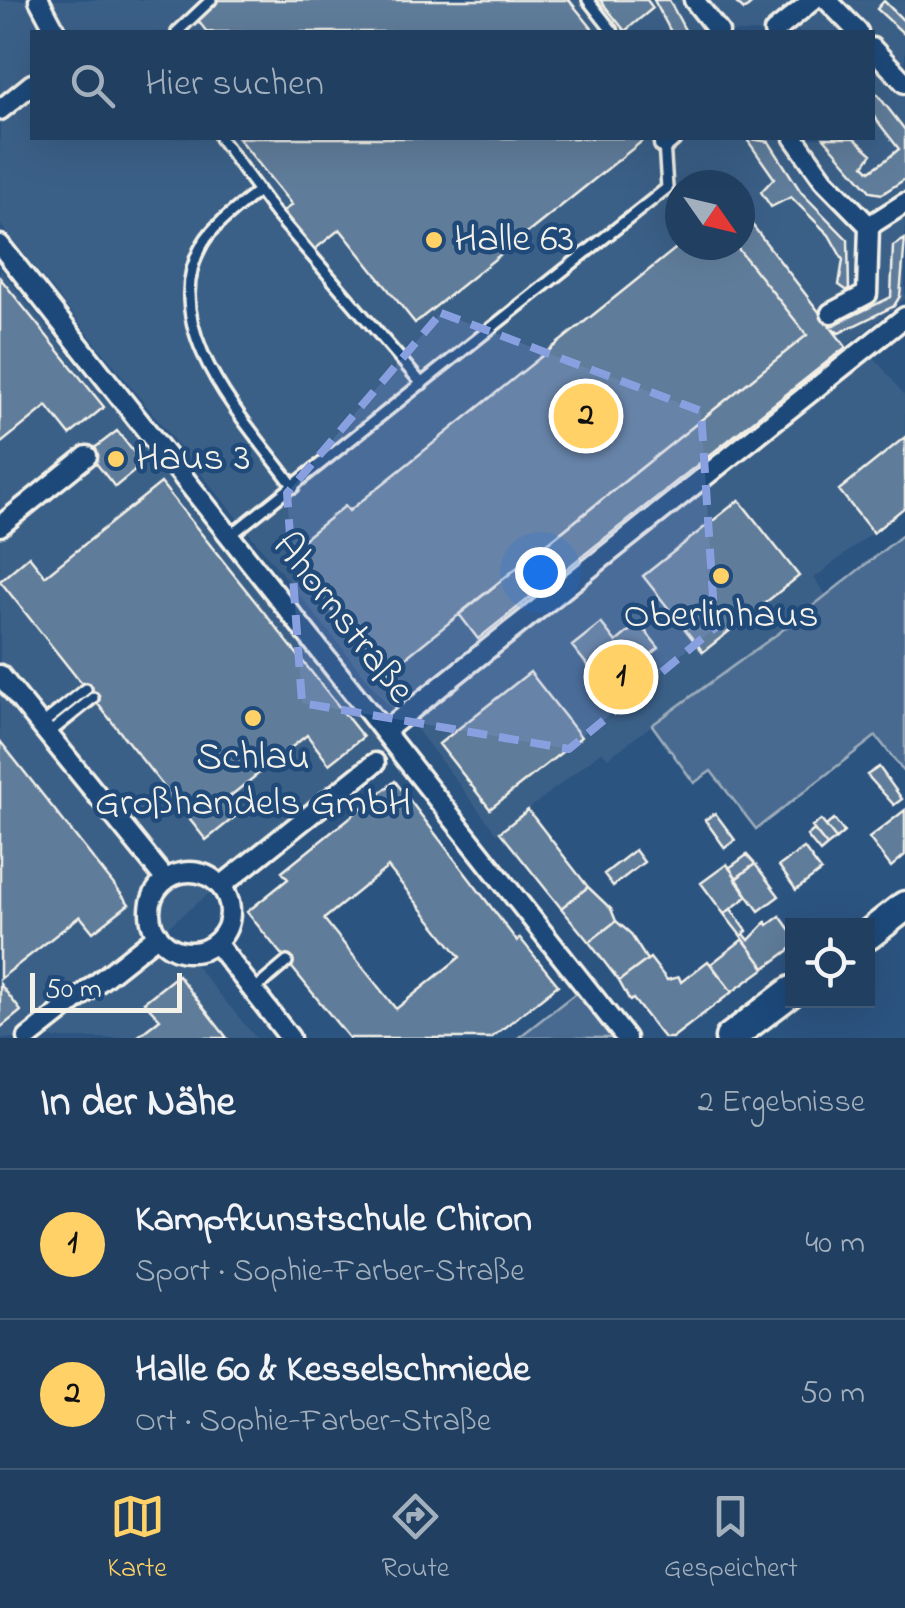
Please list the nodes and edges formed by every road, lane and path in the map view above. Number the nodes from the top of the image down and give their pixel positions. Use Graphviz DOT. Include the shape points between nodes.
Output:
graph roads {
  1 [pos="39,0"];
  2 [pos="211,0"];
  3 [pos="588,0"];
  4 [pos="694,0"];
  5 [pos="813,0"];
  6 [pos="828,0"];
  7 [pos="55,30"];
  8 [pos="179,30"];
  9 [pos="611,30"];
  10 [pos="717,30"];
  11 [pos="776,30"];
  12 [pos="856,30"];
  13 [pos="875,51"];
  14 [pos="905,83"];
  15 [pos="30,86"];
  16 [pos="0,110"];
  17 [pos="221,140"];
  18 [pos="666,140"];
  19 [pos="795,140"];
  20 [pos="258,190"];
  21 [pos="905,203"];
  22 [pos="869,226"];
  23 [pos="0,245"];
  24 [pos="831,314"];
  25 [pos="905,317"];
  26 [pos="422,384"];
  27 [pos="87,456"];
  28 [pos="294,488"];
  29 [pos="0,526"];
  30 [pos="231,536"];
  31 [pos="0,674"];
  32 [pos="89,693"];
  33 [pos="44,730"];
  34 [pos="386,730"];
  35 [pos="375,763"];
  36 [pos="166,880"];
  37 [pos="221,886"];
  38 [pos="905,906"];
  39 [pos="875,929"];
  40 [pos="158,935"];
  41 [pos="216,942"];
  42 [pos="288,962"];
  43 [pos="254,990"];
  44 [pos="785,998"];
  45 [pos="747,1033"];
  46 [pos="28,1038"];
  47 [pos="290,1038"];
  48 [pos="626,1038"];
  1 -- 7 [label="street"];
  2 -- 8 [label="lane"];
  3 -- 9 [label="lane"];
  4 -- 10 [label="street"];
  5 -- 11 [label="street"];
  6 -- 12 [label="street"];
  13 -- 14 [label="street"];
  15 -- 16 [label="street"];
  17 -- 20 [label="lane"];
  18 -- 26 [label="lane" via="667,188"];
  19 -- 22 [label="street"];
  20 -- 26 [label="lane"];
  20 -- 28 [label="lane" via="205,239 188,292 192,326 216,376"];
  21 -- 22 [label="street"];
  22 -- 24 [label="street" via="867,294"];
  23 -- 30 [label="street, Ahornstraße"];
  25 -- 34 [label="street"];
  26 -- 28 [label="lane"];
  27 -- 29 [label="street"];
  28 -- 30 [label="lane"];
  30 -- 34 [label="street, Ahornstraße"];
  31 -- 33 [label="street"];
  32 -- 33 [label="lane"];
  33 -- 36 [label="street"];
  34 -- 48 [label="street, Ahornstraße"];
  35 -- 37 [label="street"];
  36 -- 37 [label="street" via="200,873"];
  36 -- 40 [label="street" via="150,912"];
  37 -- 41 [label="street" via="229,922"];
  38 -- 39 [label="street"];
  40 -- 41 [label="street" via="192,952"];
  40 -- 46 [label="street"];
  41 -- 43 [label="street"];
  42 -- 43 [label="lane"];
  43 -- 47 [label="street"];
  44 -- 45 [label="street"];
}
